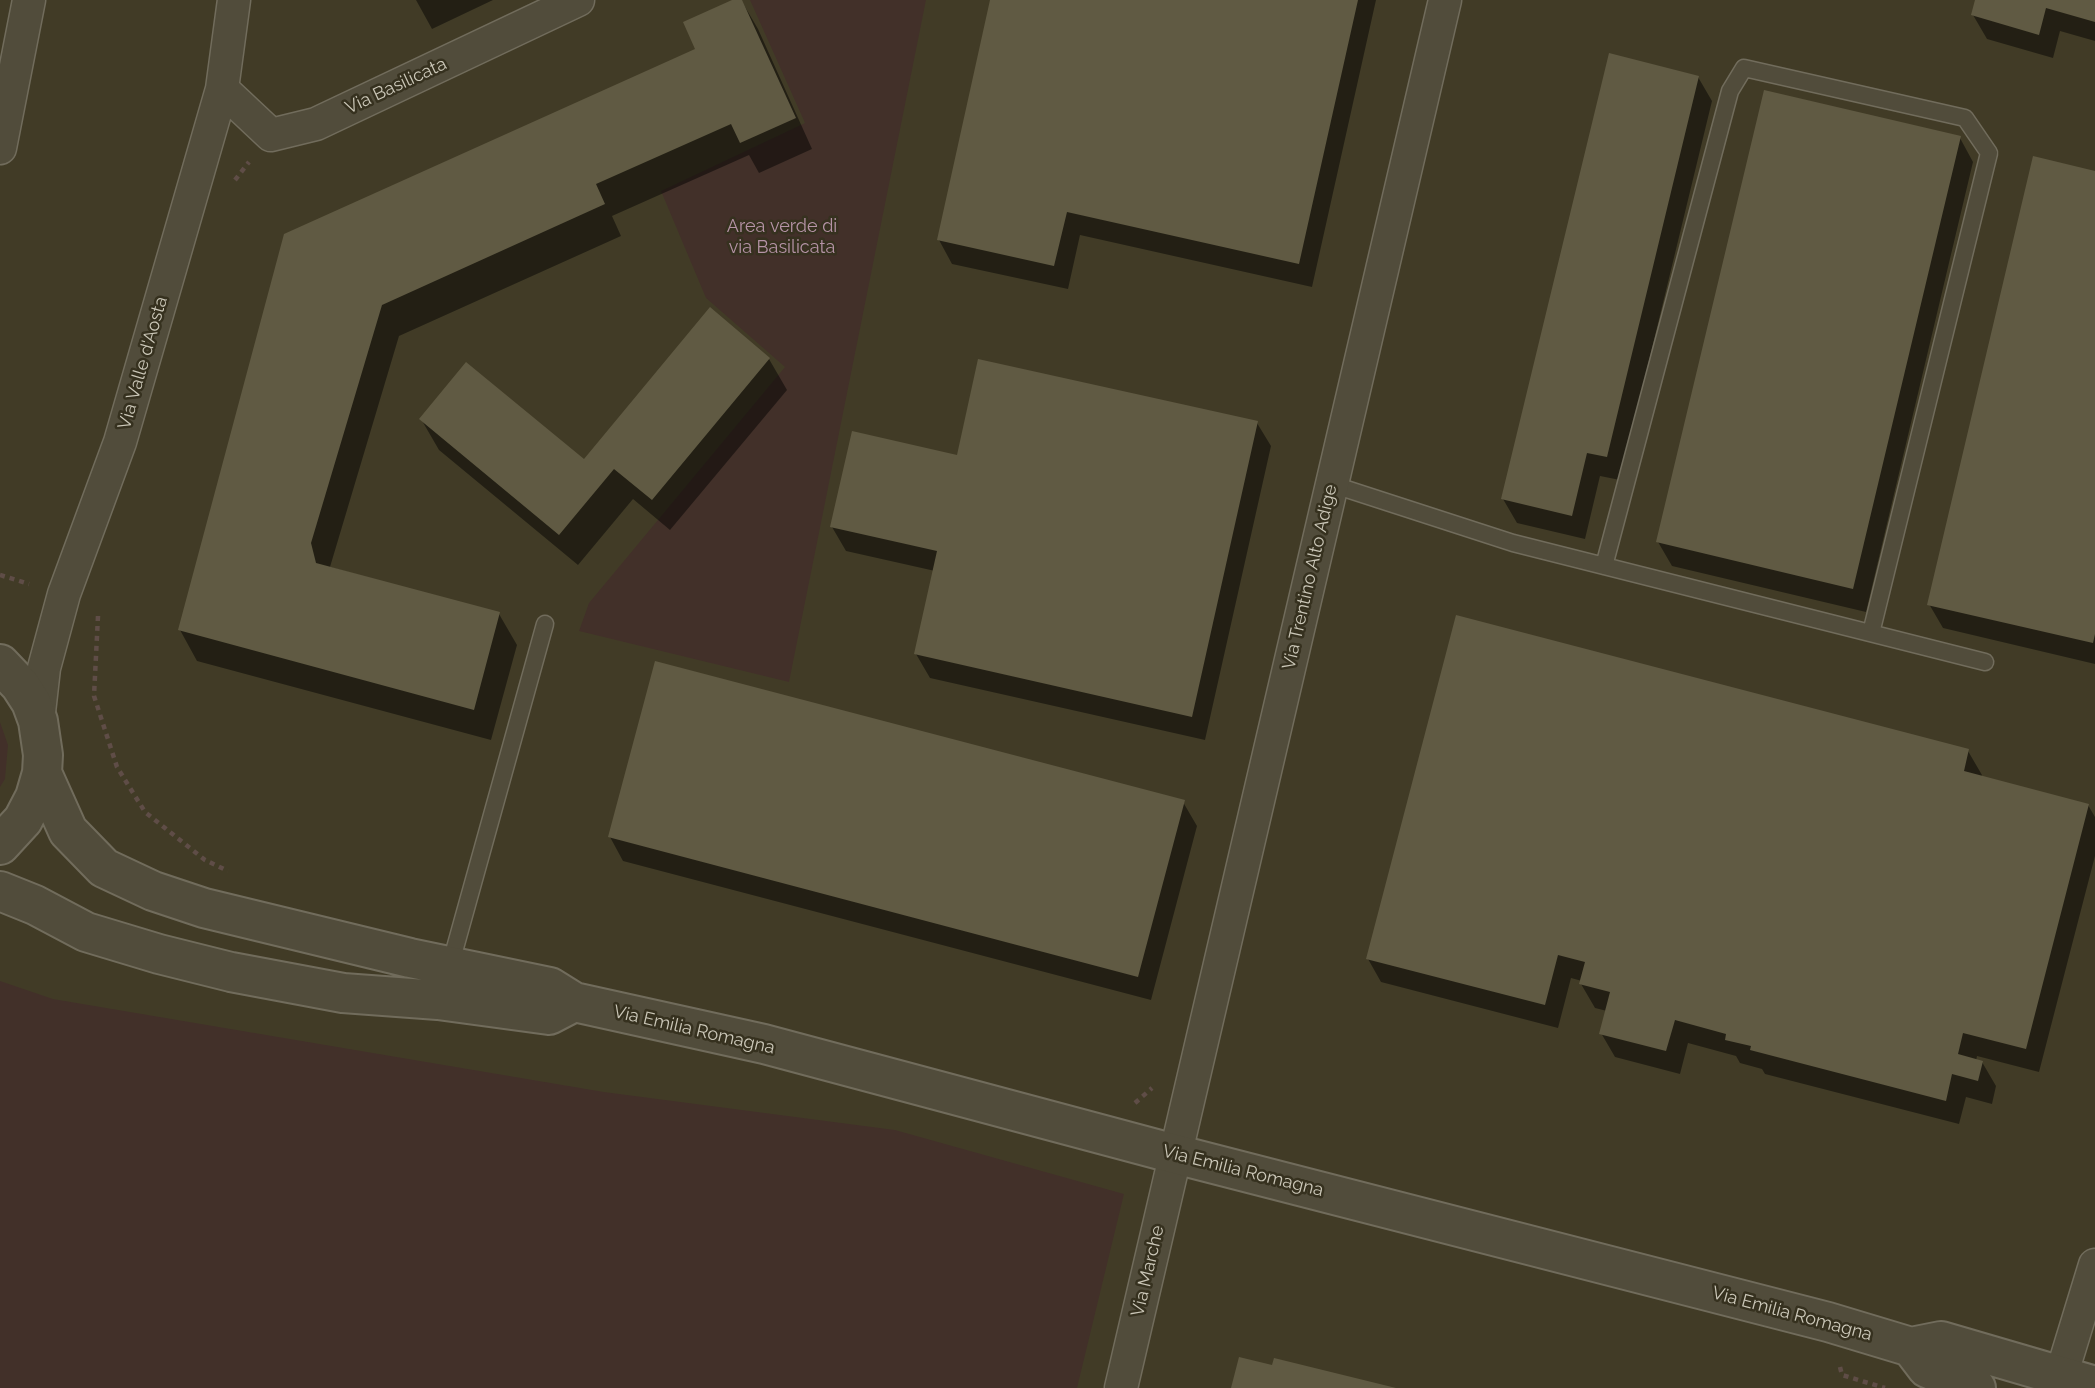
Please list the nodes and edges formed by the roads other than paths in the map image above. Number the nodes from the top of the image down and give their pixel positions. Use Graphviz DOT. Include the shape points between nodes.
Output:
graph roads {
  1 [pos="29,0"];
  2 [pos="234,0"];
  3 [pos="578,0"];
  4 [pos="1445,0"];
  5 [pos="222,89"];
  6 [pos="0,148"];
  7 [pos="1331,484"];
  8 [pos="1604,566"];
  9 [pos="545,624"];
  10 [pos="1871,633"];
  11 [pos="1984,662"];
  12 [pos="0,664"];
  13 [pos="38,722"];
  14 [pos="42,773"];
  15 [pos="0,845"];
  16 [pos="0,891"];
  17 [pos="450,966"];
  18 [pos="573,1002"];
  19 [pos="1175,1154"];
  20 [pos="2095,1265"];
  21 [pos="1911,1347"];
  22 [pos="2078,1381"];
  23 [pos="1121,1388"];
  24 [pos="1976,1388"];
  1 -- 6 [label="street"];
  2 -- 5 [label="street, Via Valle d'Aosta"];
  3 -- 5 [label="street, Via Basilicata" via="316,124 271,135"];
  4 -- 7 [label="street, Via Trentino Alto Adige"];
  5 -- 13 [label="street, Via Valle d'Aosta" via="120,442 64,594 44,668"];
  7 -- 8 [label="lane" via="1513,543"];
  7 -- 19 [label="street, Via Trentino Alto Adige"];
  8 -- 10 [label="lane"];
  8 -- 10 [label="lane" via="1730,91 1744,68 1965,118 1989,153"];
  9 -- 17 [label="lane"];
  10 -- 11 [label="lane"];
  12 -- 13 [label="street, Via Emilia Romagna" via="20,685"];
  13 -- 14 [label="street, Via Emilia Romagna"];
  14 -- 15 [label="street, Via Emilia Romagna" via="23,820"];
  14 -- 17 [label="street, Via Emilia Romagna" via="68,831 104,867 153,891 253,922"];
  16 -- 18 [label="street" via="86,932 231,972 343,993 438,1000 549,1016"];
  17 -- 18 [label="street, Via Emilia Romagna" via="550,987"];
  18 -- 19 [label="street, Via Emilia Romagna" via="764,1044"];
  19 -- 21 [label="street, Via Emilia Romagna" via="1686,1284"];
  19 -- 23 [label="street, Via Marche"];
  20 -- 22 [label="street"];
  21 -- 22 [label="street, Via Emilia Romagna" via="1941,1341"];
  21 -- 24 [label="street, Via Emilia Romagna" via="1927,1368"];
}
